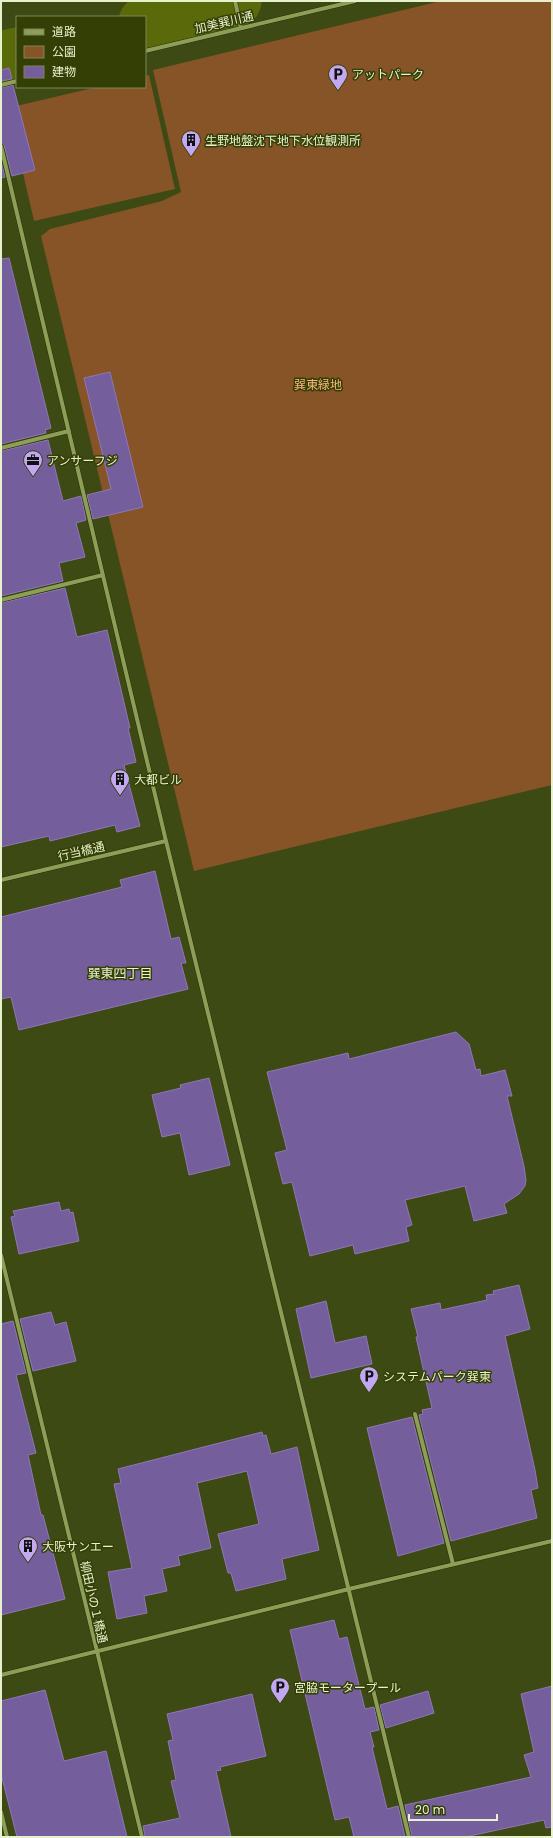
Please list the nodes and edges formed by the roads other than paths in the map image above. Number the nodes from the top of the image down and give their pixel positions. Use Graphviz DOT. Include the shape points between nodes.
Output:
graph roads {
  1 [pos="235,1"];
  2 [pos="355,1"];
  3 [pos="241,28"];
  4 [pos="146,51"];
  5 [pos="16,81"];
  6 [pos="1,85"];
  7 [pos="1,146"];
  8 [pos="69,431"];
  9 [pos="1,448"];
  10 [pos="103,575"];
  11 [pos="1,600"];
  12 [pos="166,841"];
  13 [pos="1,880"];
  14 [pos="1,1255"];
  15 [pos="415,1414"];
  16 [pos="552,1541"];
  17 [pos="453,1564"];
  18 [pos="349,1589"];
  19 [pos="96,1652"];
  20 [pos="1,1675"];
  21 [pos="1,1812"];
  22 [pos="7,1837"];
  23 [pos="142,1837"];
  24 [pos="409,1837"];
  1 -- 3 [label="street"];
  2 -- 3 [label="street, 加美巽川通"];
  3 -- 4 [label="street, 加美巽川通"];
  5 -- 6 [label="street"];
  7 -- 8 [label="street"];
  8 -- 9 [label="street"];
  8 -- 10 [label="street"];
  10 -- 11 [label="street"];
  10 -- 12 [label="street"];
  12 -- 13 [label="street, 行当橋通"];
  12 -- 18 [label="street"];
  14 -- 19 [label="street, 柳田小の１橋通"];
  15 -- 17 [label="street"];
  16 -- 17 [label="street"];
  17 -- 18 [label="street"];
  18 -- 19 [label="street"];
  18 -- 24 [label="street"];
  19 -- 20 [label="street"];
  19 -- 23 [label="street, 柳田小の１橋通"];
  21 -- 22 [label="street"];
}
